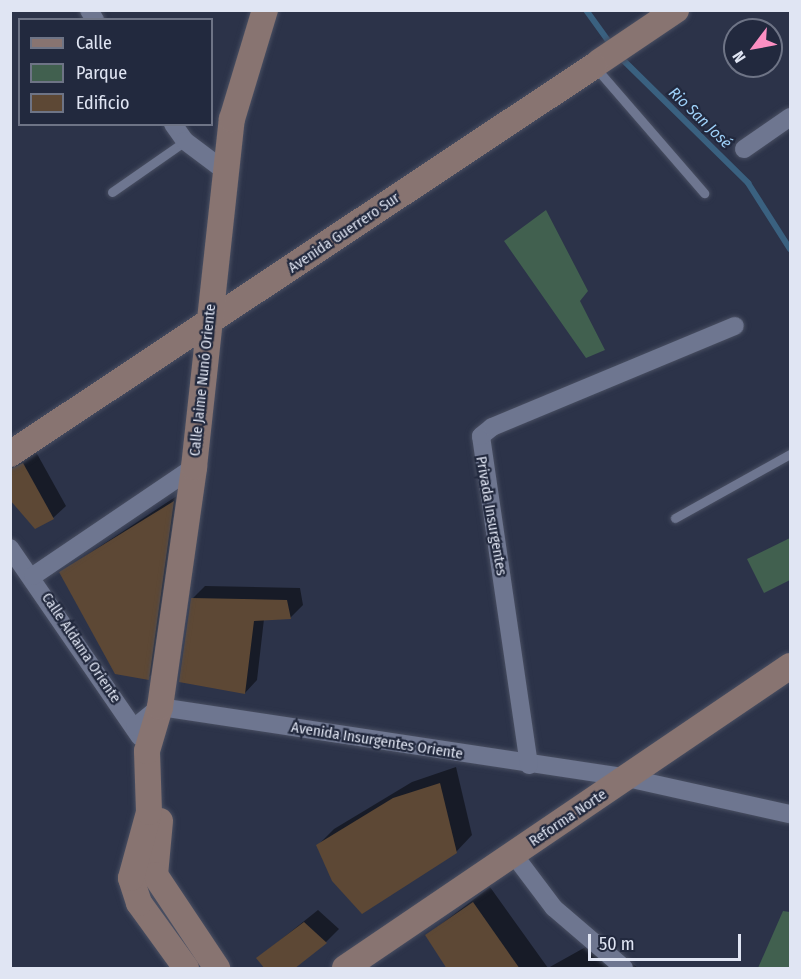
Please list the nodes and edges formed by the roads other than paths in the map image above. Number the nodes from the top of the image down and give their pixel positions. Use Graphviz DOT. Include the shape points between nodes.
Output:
graph roads {
  1 [pos="265,10"];
  2 [pos="676,10"];
  3 [pos="596,64"];
  4 [pos="790,117"];
  5 [pos="174,126"];
  6 [pos="185,141"];
  7 [pos="744,149"];
  8 [pos="225,171"];
  9 [pos="112,192"];
  10 [pos="704,193"];
  11 [pos="208,325"];
  12 [pos="735,326"];
  13 [pos="10,454"];
  14 [pos="790,454"];
  15 [pos="195,466"];
  16 [pos="675,518"];
  17 [pos="10,548"];
  18 [pos="33,576"];
  19 [pos="790,666"];
  20 [pos="160,707"];
  21 [pos="135,727"];
  22 [pos="147,751"];
  23 [pos="529,765"];
  24 [pos="627,778"];
  25 [pos="790,814"];
  26 [pos="514,855"];
  27 [pos="186,969"];
  28 [pos="217,969"];
  29 [pos="345,969"];
  30 [pos="624,969"];
  1 -- 8 [label="main road, Calle Jaime Nunó Oriente" via="232,119"];
  2 -- 3 [label="main road, Avenida Guerrero Sur"];
  3 -- 10 [label="lane"];
  3 -- 11 [label="main road, Avenida Guerrero Sur"];
  4 -- 7 [label="street"];
  5 -- 6 [label="street"];
  6 -- 8 [label="street"];
  6 -- 9 [label="lane"];
  8 -- 11 [label="main road, Calle Jaime Nunó Oriente"];
  11 -- 13 [label="main road, Avenida Guerrero Sur"];
  11 -- 15 [label="main road, Calle Jaime Nunó Oriente"];
  12 -- 23 [label="street, Privada Insurgentes" via="481,436"];
  14 -- 16 [label="lane"];
  15 -- 18 [label="street"];
  15 -- 20 [label="main road, Calle Jaime Nunó Oriente"];
  17 -- 18 [label="street, Calle Aldama Oriente"];
  18 -- 21 [label="street, Calle Aldama Oriente"];
  19 -- 24 [label="main road, Reforma Norte"];
  20 -- 21 [label="street"];
  20 -- 22 [label="main road, Calle Jaime Nunó Oriente"];
  20 -- 23 [label="street, Avenida Insurgentes Oriente"];
  21 -- 22 [label="street, Calle Aldama Oriente"];
  22 -- 27 [label="main road, Calle Aldama Oriente" via="150,804 132,888"];
  22 -- 28 [label="main road, Calle Aldama Oriente" via="161,801 155,875"];
  23 -- 24 [label="street, Avenida Insurgentes Oriente"];
  24 -- 25 [label="street, Avenida Insurgentes Oriente"];
  24 -- 26 [label="main road, Reforma Norte"];
  26 -- 29 [label="main road, Reforma Norte"];
  26 -- 30 [label="street" via="554,908"];
}
